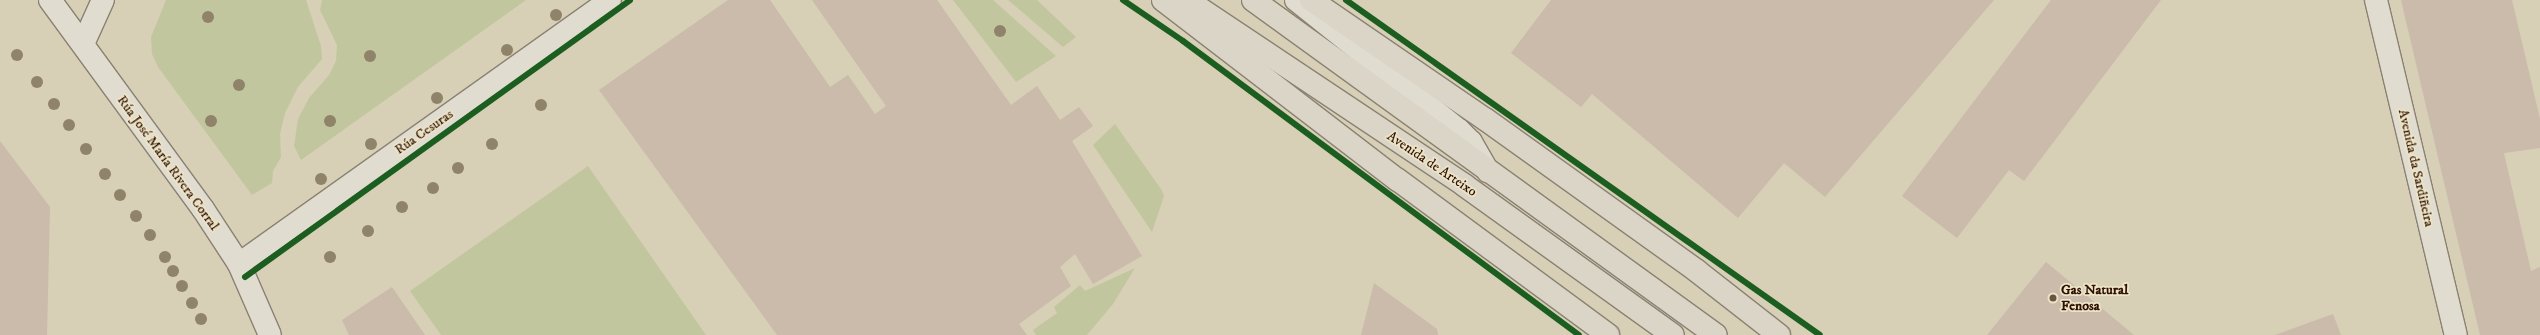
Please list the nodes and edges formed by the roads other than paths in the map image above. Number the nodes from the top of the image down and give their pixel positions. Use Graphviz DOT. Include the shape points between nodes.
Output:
graph roads {
  1 [pos="50,0"];
  2 [pos="103,0"];
  3 [pos="610,0"];
  4 [pos="1163,0"];
  5 [pos="1187,0"];
  6 [pos="1253,0"];
  7 [pos="1296,0"];
  8 [pos="1312,0"];
  9 [pos="2376,0"];
  10 [pos="83,44"];
  11 [pos="1488,172"];
  12 [pos="239,264"];
  13 [pos="270,335"];
  14 [pos="1608,335"];
  15 [pos="1672,335"];
  16 [pos="1716,335"];
  17 [pos="1779,335"];
  18 [pos="2456,335"];
  1 -- 10 [label="street, Rúa José María Rivera Corral"];
  2 -- 10 [label="street"];
  3 -- 12 [label="street, Rúa Cesuras"];
  4 -- 14 [label="main road" via="1398,180"];
  5 -- 15 [label="main road, Avenida de Arteixo" via="1464,185"];
  6 -- 11 [label="main road, Avenida de Arteixo"];
  7 -- 11 [label="street, Avenida de Arteixo" via="1459,130 1471,142"];
  8 -- 17 [label="main road" via="1486,119 1697,271"];
  9 -- 18 [label="street, Avenida da Sardiñeira"];
  10 -- 12 [label="street, Rúa José María Rivera Corral"];
  11 -- 16 [label="main road, Avenida de Arteixo"];
  12 -- 13 [label="street, Rúa José María Rivera Corral"];
}
